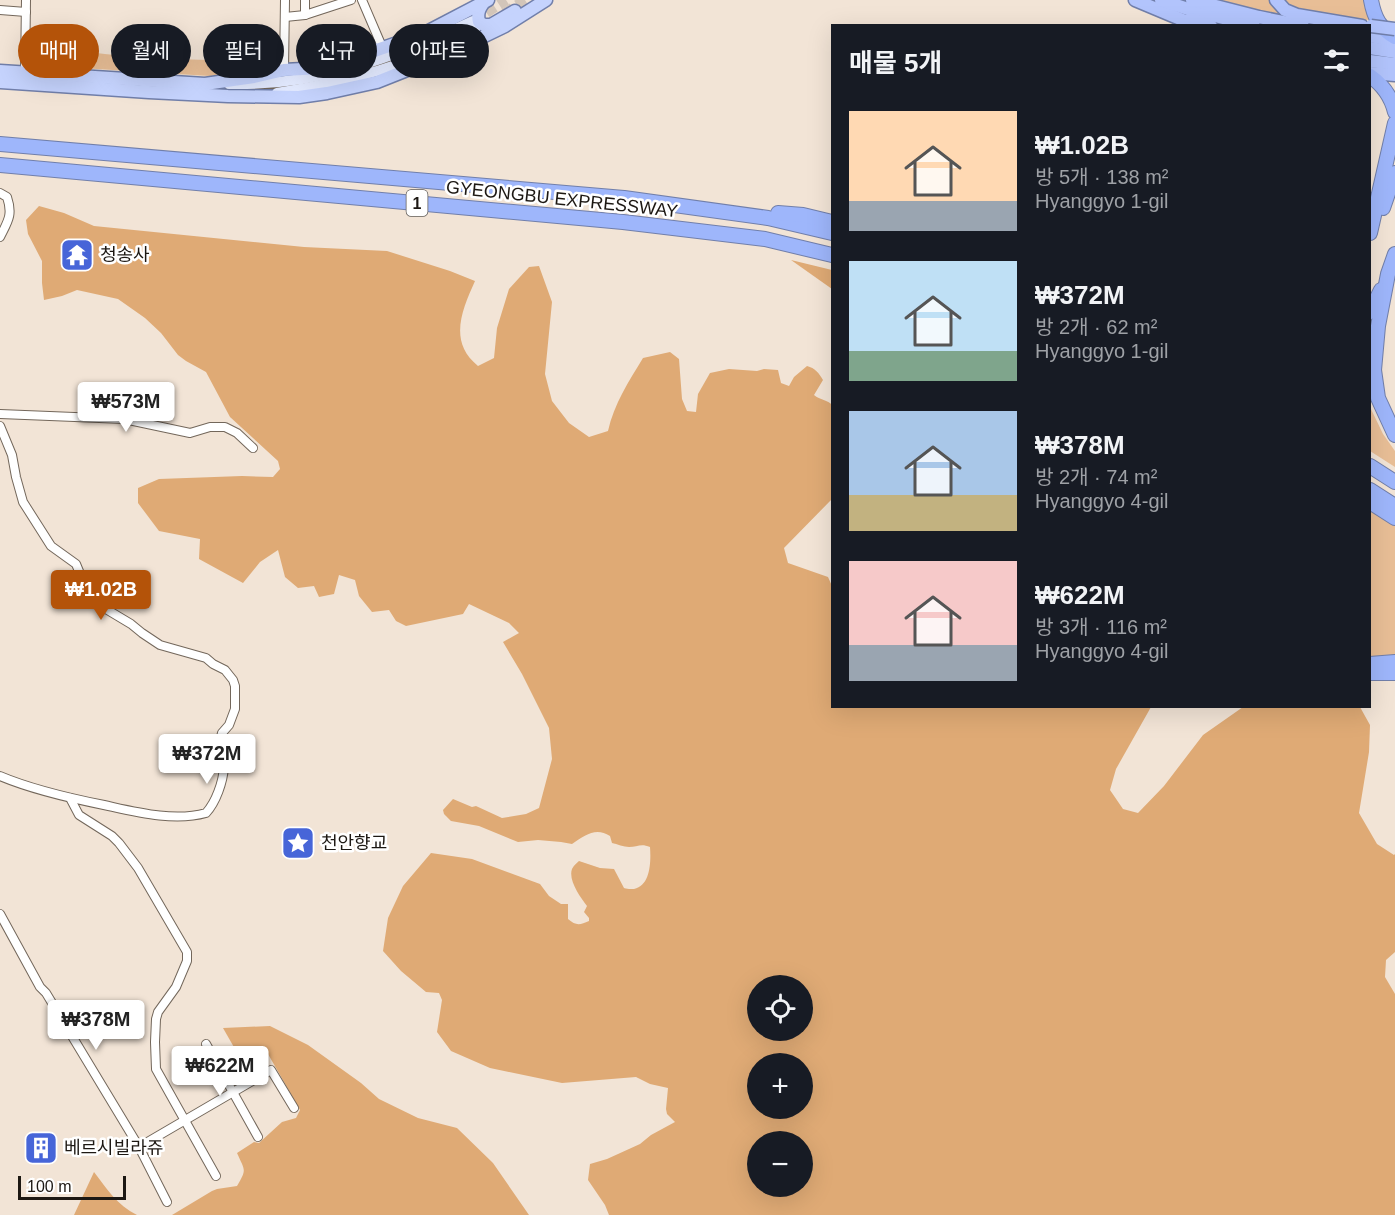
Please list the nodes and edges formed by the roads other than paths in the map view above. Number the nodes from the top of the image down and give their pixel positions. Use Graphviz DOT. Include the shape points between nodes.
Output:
graph roads {
  1 [pos="26,0"];
  2 [pos="285,0"];
  3 [pos="305,0"];
  4 [pos="351,0"];
  5 [pos="362,0"];
  6 [pos="537,0"];
  7 [pos="546,0"];
  8 [pos="1135,0"];
  9 [pos="1161,0"];
  10 [pos="1192,0"];
  11 [pos="1275,0"];
  12 [pos="1371,0"];
  13 [pos="486,1"];
  14 [pos="0,10"];
  15 [pos="26,12"];
  16 [pos="1169,13"];
  17 [pos="305,15"];
  18 [pos="285,17"];
  19 [pos="26,24"];
  20 [pos="1193,24"];
  21 [pos="1205,24"];
  22 [pos="1246,24"];
  23 [pos="1293,24"];
  24 [pos="1346,24"];
  25 [pos="1371,28"];
  26 [pos="1371,29"];
  27 [pos="1395,29"];
  28 [pos="1395,39"];
  29 [pos="1371,48"];
  30 [pos="383,49"];
  31 [pos="1395,52"];
  32 [pos="1371,61"];
  33 [pos="1395,64"];
  34 [pos="284,70"];
  35 [pos="0,71"];
  36 [pos="18,72"];
  37 [pos="1371,75"];
  38 [pos="1395,75"];
  39 [pos="1371,76"];
  40 [pos="99,78"];
  41 [pos="247,78"];
  42 [pos="0,82"];
  43 [pos="205,84"];
  44 [pos="228,96"];
  45 [pos="1395,112"];
  46 [pos="1395,123"];
  47 [pos="0,144"];
  48 [pos="0,165"];
  49 [pos="1395,173"];
  50 [pos="0,193"];
  51 [pos="624,198"];
  52 [pos="831,222"];
  53 [pos="1371,229"];
  54 [pos="831,233"];
  55 [pos="0,237"];
  56 [pos="1371,243"];
  57 [pos="1395,254"];
  58 [pos="831,255"];
  59 [pos="1389,274"];
  60 [pos="1371,310"];
  61 [pos="0,414"];
  62 [pos="0,426"];
  63 [pos="1395,435"];
  64 [pos="253,448"];
  65 [pos="1371,466"];
  66 [pos="1395,482"];
  67 [pos="1371,491"];
  68 [pos="1371,503"];
  69 [pos="1395,506"];
  70 [pos="1395,518"];
  71 [pos="1395,662"];
  72 [pos="1371,664"];
  73 [pos="1371,673"];
  74 [pos="1395,673"];
  75 [pos="0,776"];
  76 [pos="70,798"];
  77 [pos="0,914"];
  78 [pos="206,1044"];
  79 [pos="232,1092"];
  80 [pos="294,1108"];
  81 [pos="186,1120"];
  82 [pos="258,1137"];
  83 [pos="139,1147"];
  84 [pos="216,1176"];
  85 [pos="167,1202"];
  1 -- 15 [label="street"];
  2 -- 18 [label="street"];
  3 -- 17 [label="street"];
  4 -- 17 [label="street"];
  5 -- 30 [label="street"];
  6 -- 13 [label="main road" via="488,26 478,19 478,11"];
  7 -- 44 [label="main road" via="477,40 377,82 300,97"];
  8 -- 16 [label="highway"];
  9 -- 22 [label="highway"];
  10 -- 23 [label="highway"];
  11 -- 24 [label="highway" via="1296,15"];
  12 -- 28 [label="highway" via="1377,21"];
  13 -- 30 [label="main road" via="423,34"];
  14 -- 15 [label="street"];
  15 -- 19 [label="street"];
  16 -- 20 [label="highway"];
  16 -- 21 [label="highway"];
  17 -- 18 [label="street"];
  18 -- 34 [label="street"];
  25 -- 27 [label="highway, bridge"];
  26 -- 28 [label="highway"];
  29 -- 31 [label="highway"];
  30 -- 34 [label="main road" via="321,68"];
  32 -- 33 [label="highway"];
  35 -- 36 [label="main road"];
  37 -- 38 [label="highway"];
  39 -- 45 [label="highway" via="1389,95"];
  40 -- 43 [label="main road"];
  41 -- 43 [label="main road"];
  42 -- 44 [label="main road"];
  43 -- 44 [label="main road" via="257,85 331,74 474,25 466,35 410,60 360,76 277,93"];
  46 -- 53 [label="highway"];
  47 -- 51 [label="highway, GYEONGBU EXPRESSWAY / 1"];
  48 -- 58 [label="highway, GYEONGBU EXPRESSWAY / 1" via="623,222 765,239"];
  49 -- 56 [label="highway"];
  50 -- 55 [label="street" via="7,196 11,211"];
  51 -- 52 [label="highway" via="803,215"];
  51 -- 54 [label="highway, GYEONGBU EXPRESSWAY / 1" via="768,218"];
  57 -- 59 [label="highway"];
  59 -- 60 [label="highway"];
  59 -- 63 [label="highway" via="1374,370 1378,398"];
  61 -- 64 [label="street" via="124,419 190,433 225,427 237,432"];
  62 -- 76 [label="street" via="12,455 23,502 51,546 76,564 91,600 160,645 206,658 225,670 235,686 236,709 221,737 223,776 206,813 135,813"];
  65 -- 66 [label="highway"];
  67 -- 69 [label="highway"];
  68 -- 70 [label="highway"];
  71 -- 72 [label="highway"];
  73 -- 74 [label="highway"];
  75 -- 76 [label="street"];
  76 -- 81 [label="street" via="79,815 112,836 138,868 186,952 187,961 176,987 156,1019 155,1042 156,1069"];
  77 -- 83 [label="street" via="40,987"];
  78 -- 79 [label="street"];
  79 -- 80 [label="street" via="271,1070"];
  79 -- 81 [label="street"];
  79 -- 82 [label="street"];
  81 -- 83 [label="street"];
  81 -- 84 [label="street"];
  83 -- 85 [label="street"];
}
